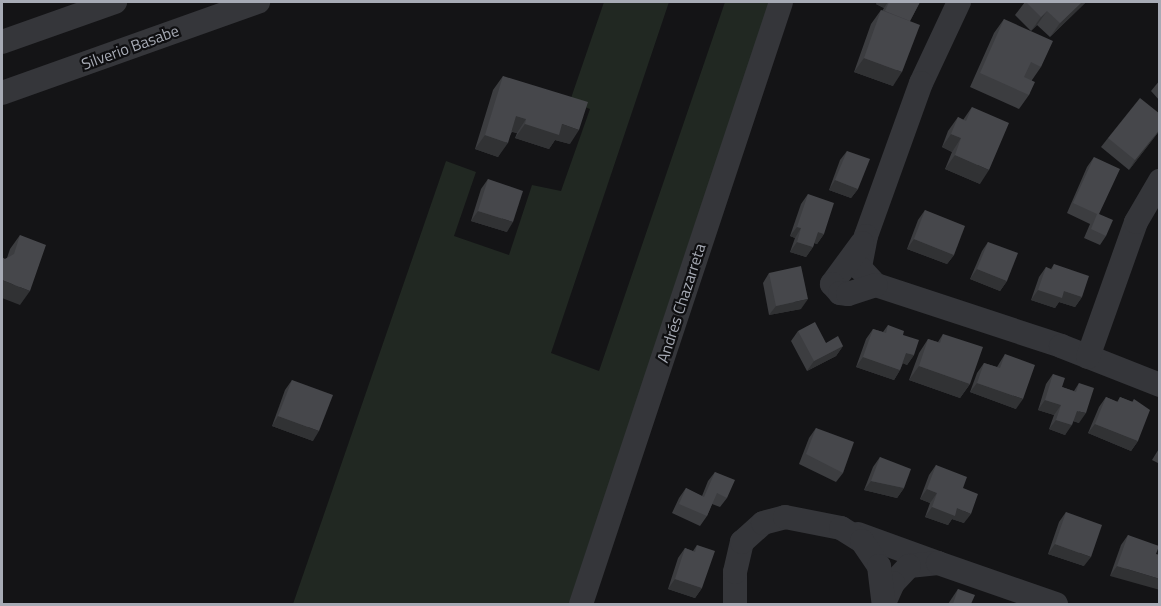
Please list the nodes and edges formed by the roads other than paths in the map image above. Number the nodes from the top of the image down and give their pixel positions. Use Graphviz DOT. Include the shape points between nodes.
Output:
graph roads {
  1 [pos="115,2"];
  2 [pos="258,2"];
  3 [pos="782,2"];
  4 [pos="959,2"];
  5 [pos="2,42"];
  6 [pos="2,93"];
  7 [pos="1160,181"];
  8 [pos="866,236"];
  9 [pos="876,285"];
  10 [pos="1088,357"];
  11 [pos="1160,385"];
  12 [pos="841,528"];
  13 [pos="938,563"];
  14 [pos="581,604"];
  15 [pos="735,604"];
  16 [pos="884,604"];
  17 [pos="1056,604"];
  1 -- 5 [label="street"];
  2 -- 6 [label="street, Silverio Basabe"];
  3 -- 14 [label="street, Andrés Chazarreta"];
  4 -- 8 [label="street" via="921,83"];
  7 -- 10 [label="street" via="1136,222"];
  8 -- 9 [label="street" via="860,268"];
  8 -- 9 [label="street" via="832,284 840,293 848,294"];
  9 -- 10 [label="street"];
  10 -- 11 [label="street"];
  12 -- 13 [label="street"];
  12 -- 15 [label="street" via="785,517 750,532 737,556"];
  12 -- 16 [label="street" via="872,552 879,566"];
  13 -- 16 [label="street" via="909,566 893,583"];
  13 -- 17 [label="street"];
}
